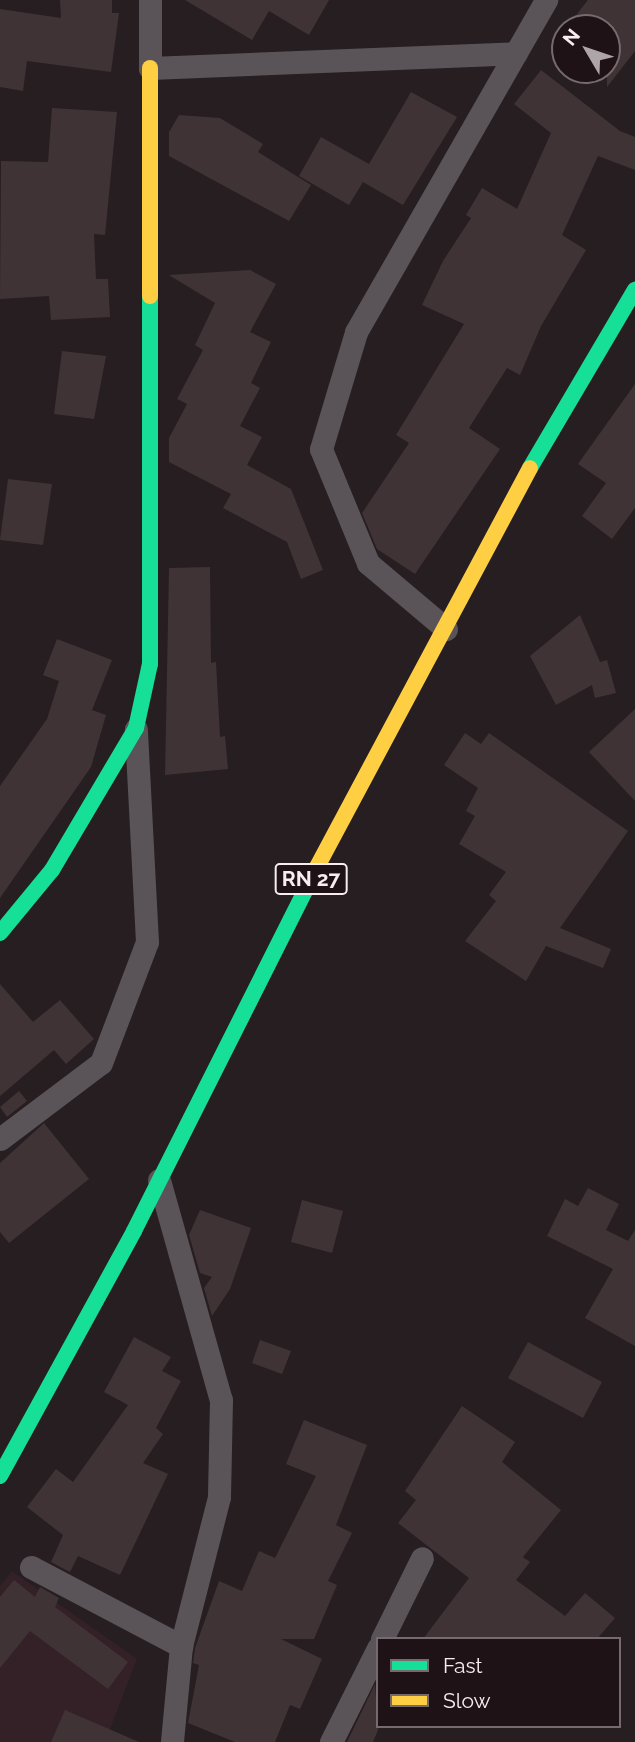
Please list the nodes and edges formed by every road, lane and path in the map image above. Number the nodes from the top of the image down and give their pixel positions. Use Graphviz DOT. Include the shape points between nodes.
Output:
graph roads {
  1 [pos="150,0"];
  2 [pos="546,0"];
  3 [pos="516,53"];
  4 [pos="150,68"];
  5 [pos="635,289"];
  6 [pos="446,629"];
  7 [pos="136,729"];
  8 [pos="0,933"];
  9 [pos="0,1139"];
  10 [pos="159,1180"];
  11 [pos="0,1476"];
  12 [pos="422,1558"];
  13 [pos="31,1567"];
  14 [pos="383,1637"];
  15 [pos="181,1646"];
  16 [pos="376,1652"];
  17 [pos="172,1742"];
  18 [pos="331,1742"];
  1 -- 4 [label="street"];
  2 -- 3 [label="street"];
  3 -- 4 [label="street"];
  3 -- 6 [label="street" via="356,332 321,449 368,563"];
  4 -- 7 [label="main road" via="150,664"];
  5 -- 6 [label="main road, RN 27" via="539,451"];
  6 -- 10 [label="main road, RN 27" via="271,953"];
  7 -- 8 [label="main road" via="52,870"];
  7 -- 9 [label="street" via="147,942 101,1063"];
  10 -- 11 [label="main road, RN 27"];
  10 -- 15 [label="street" via="221,1400 219,1497"];
  12 -- 14 [label="street"];
  13 -- 15 [label="street"];
  15 -- 17 [label="street"];
  16 -- 18 [label="street"];
}
